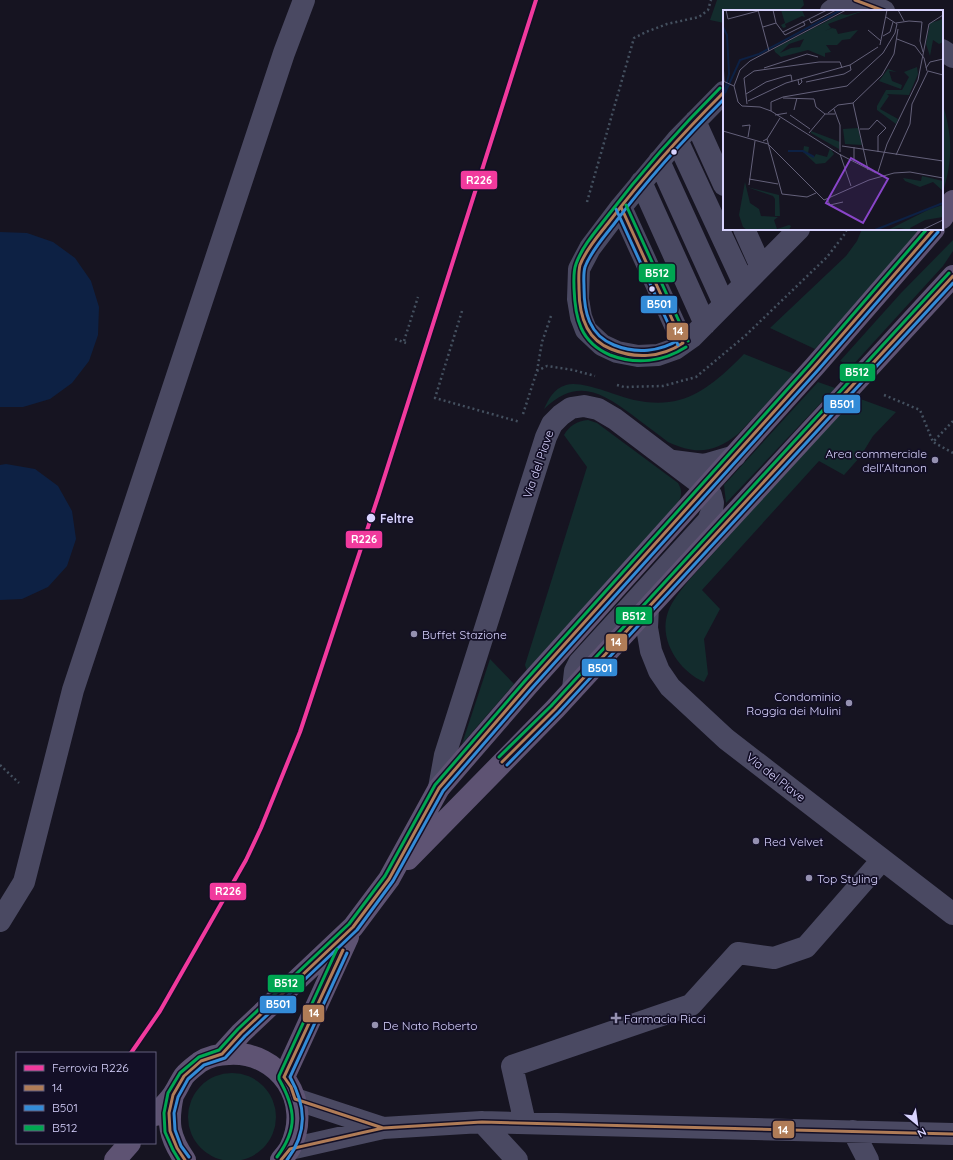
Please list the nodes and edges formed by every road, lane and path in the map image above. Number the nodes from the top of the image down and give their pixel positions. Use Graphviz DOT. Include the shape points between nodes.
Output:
graph roads {
  1 [pos="304,0"];
  2 [pos="711,0"];
  3 [pos="848,0"];
  4 [pos="854,0"];
  5 [pos="833,10"];
  6 [pos="881,10"];
  7 [pos="943,51"];
  8 [pos="953,57"];
  9 [pos="721,103"];
  10 [pos="695,121"];
  11 [pos="677,140"];
  12 [pos="659,161"];
  13 [pos="641,182"];
  14 [pos="723,183"];
  15 [pos="953,201"];
  16 [pos="585,206"];
  17 [pos="621,206"];
  18 [pos="943,216"];
  19 [pos="744,230"];
  20 [pos="796,230"];
  21 [pos="933,230"];
  22 [pos="777,238"];
  23 [pos="761,267"];
  24 [pos="953,276"];
  25 [pos="744,284"];
  26 [pos="418,297"];
  27 [pos="724,304"];
  28 [pos="462,311"];
  29 [pos="552,312"];
  30 [pos="704,324"];
  31 [pos="395,339"];
  32 [pos="683,343"];
  33 [pos="537,371"];
  34 [pos="879,393"];
  35 [pos="953,421"];
  36 [pos="520,422"];
  37 [pos="933,442"];
  38 [pos="953,453"];
  39 [pos="735,456"];
  40 [pos="672,461"];
  41 [pos="706,488"];
  42 [pos="648,607"];
  43 [pos="573,689"];
  44 [pos="439,788"];
  45 [pos="882,860"];
  46 [pos="389,879"];
  47 [pos="953,914"];
  48 [pos="0,921"];
  49 [pos="353,927"];
  50 [pos="222,1054"];
  51 [pos="284,1077"];
  52 [pos="173,1095"];
  53 [pos="295,1099"];
  54 [pos="156,1114"];
  55 [pos="482,1122"];
  56 [pos="525,1123"];
  57 [pos="384,1128"];
  58 [pos="853,1131"];
  59 [pos="953,1134"];
  60 [pos="129,1144"];
  61 [pos="285,1155"];
  62 [pos="115,1160"];
  63 [pos="185,1160"];
  64 [pos="517,1160"];
  65 [pos="868,1160"];
  1 -- 48 [label="street" via="73,690 24,882"];
  2 -- 16 [label="path" via="708,10 699,17 667,24 634,38"];
  3 -- 5 [label="street"];
  4 -- 6 [label="street"];
  7 -- 8 [label="street"];
  9 -- 10 [label="street"];
  10 -- 11 [label="street"];
  10 -- 14 [label="street"];
  11 -- 12 [label="street"];
  11 -- 25 [label="street"];
  12 -- 13 [label="street"];
  12 -- 27 [label="street"];
  13 -- 17 [label="street"];
  13 -- 30 [label="street"];
  15 -- 18 [label="main road"];
  17 -- 32 [label="street"];
  17 -- 32 [label="street" via="590,248 579,269 580,316 586,330 602,345 617,352 638,356 658,355"];
  19 -- 23 [label="street"];
  20 -- 22 [label="street"];
  21 -- 39 [label="main road"];
  22 -- 23 [label="street"];
  23 -- 25 [label="street"];
  24 -- 42 [label="main road"];
  25 -- 27 [label="street"];
  26 -- 31 [label="path" via="405,342"];
  27 -- 30 [label="street"];
  28 -- 36 [label="path" via="435,398"];
  29 -- 33 [label="path" via="542,342"];
  30 -- 32 [label="street"];
  34 -- 37 [label="path" via="920,410"];
  35 -- 37 [label="path"];
  37 -- 38 [label="path"];
  39 -- 40 [label="street" via="704,465"];
  39 -- 41 [label="main road"];
  40 -- 41 [label="street, Via del Piave"];
  40 -- 44 [label="street, Via del Piave" via="598,409 584,406 570,408 552,424 444,755"];
  41 -- 43 [label="street" via="713,503 708,521 579,663 575,671"];
  41 -- 44 [label="main road"];
  42 -- 43 [label="main road"];
  42 -- 45 [label="street, Via del Piave" via="647,628 651,651 659,671 670,687 726,739"];
  43 -- 46 [label="main road"];
  44 -- 46 [label="main road"];
  45 -- 47 [label="street, Via del Piave"];
  45 -- 56 [label="street" via="806,947 774,958 738,953 691,1005 512,1066"];
  46 -- 49 [label="main road"];
  49 -- 50 [label="main road"];
  49 -- 51 [label="main road"];
  50 -- 51 [label="main road" via="240,1053 256,1057 272,1065"];
  50 -- 52 [label="main road" via="201,1062 184,1076"];
  51 -- 53 [label="main road"];
  52 -- 54 [label="main road"];
  52 -- 63 [label="main road" via="169,1113 170,1131"];
  53 -- 57 [label="street"];
  53 -- 61 [label="main road" via="298,1116 296,1133"];
  55 -- 56 [label="street"];
  55 -- 57 [label="street"];
  55 -- 64 [label="street"];
  56 -- 58 [label="street"];
  57 -- 61 [label="street"];
  58 -- 59 [label="street"];
  58 -- 65 [label="street"];
  60 -- 62 [label="main road"];
}
